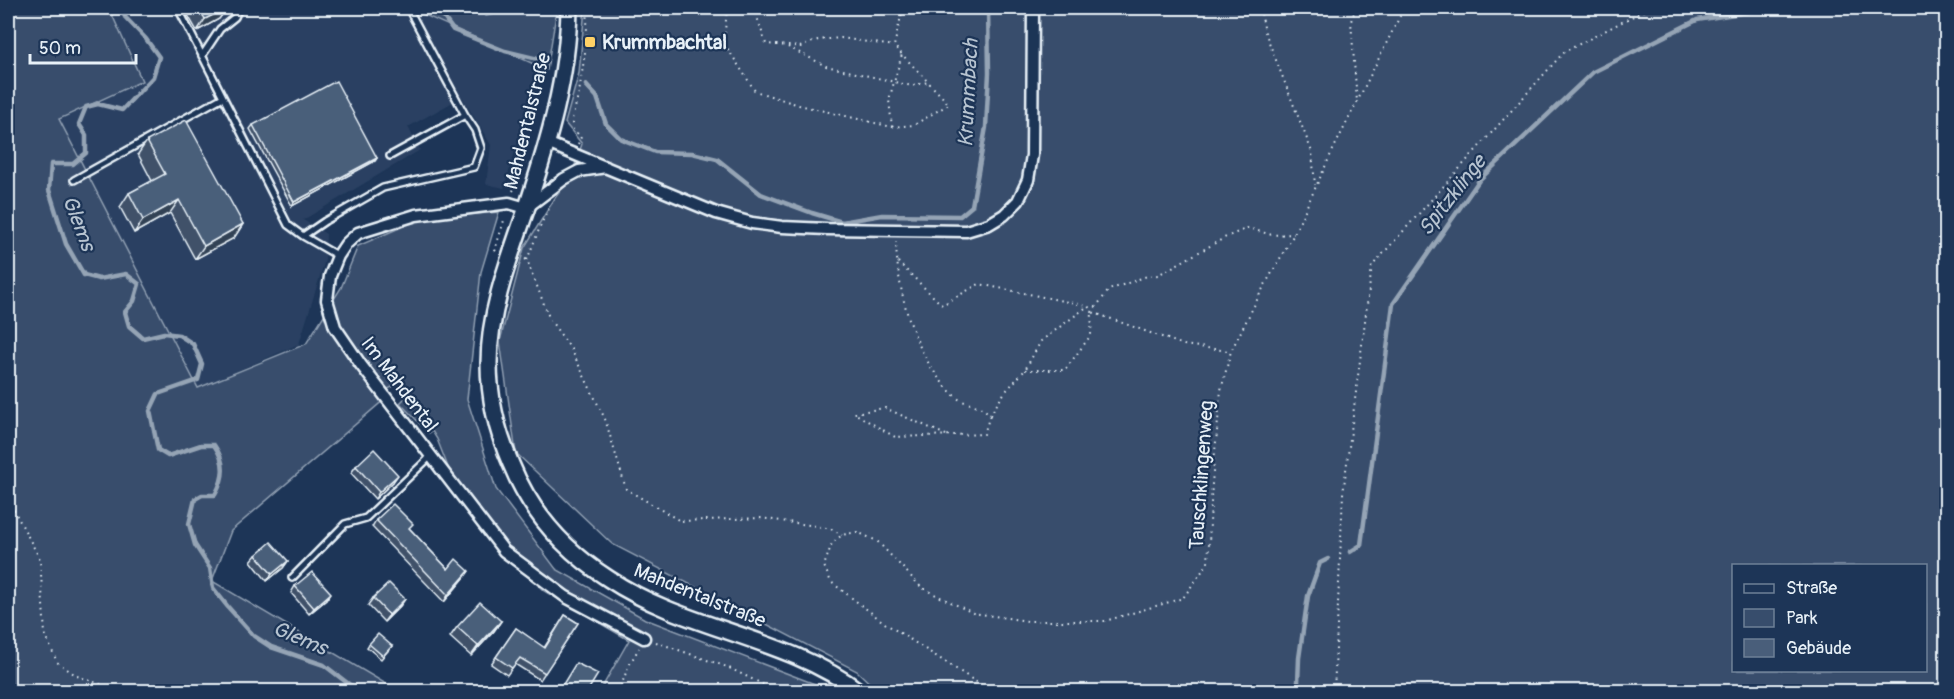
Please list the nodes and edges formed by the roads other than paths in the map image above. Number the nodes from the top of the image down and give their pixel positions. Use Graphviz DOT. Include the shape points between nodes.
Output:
graph roads {
  1 [pos="178,8"];
  2 [pos="239,8"];
  3 [pos="408,8"];
  4 [pos="569,8"];
  5 [pos="1033,8"];
  6 [pos="202,56"];
  7 [pos="223,97"];
  8 [pos="465,115"];
  9 [pos="547,143"];
  10 [pos="390,156"];
  11 [pos="606,166"];
  12 [pos="74,180"];
  13 [pos="526,208"];
  14 [pos="303,236"];
  15 [pos="338,256"];
  16 [pos="431,456"];
  17 [pos="292,578"];
  18 [pos="644,638"];
  19 [pos="860,692"];
  1 -- 6 [label="lane"];
  2 -- 6 [label="lane"];
  3 -- 8 [label="lane"];
  4 -- 9 [label="main road, Mahdentalstraße" via="565,68"];
  5 -- 11 [label="street" via="1032,155 1028,180 1018,201 997,220 966,231 752,223 716,213"];
  6 -- 7 [label="lane"];
  7 -- 12 [label="lane"];
  7 -- 14 [label="lane" via="288,225"];
  8 -- 10 [label="lane"];
  8 -- 14 [label="lane" via="480,148 474,167 382,188"];
  9 -- 11 [label="street"];
  9 -- 13 [label="main road, Mahdentalstraße"];
  11 -- 13 [label="street, Mahdentalstraße" via="579,171"];
  13 -- 15 [label="street, Im Mahdental" via="509,203 416,215 358,233"];
  13 -- 19 [label="main road, Mahdentalstraße" via="491,335 489,362 502,443 532,505 548,528 585,563 633,593 800,657"];
  14 -- 15 [label="lane"];
  15 -- 16 [label="street, Im Mahdental" via="327,300 335,327"];
  16 -- 17 [label="lane" via="366,518 345,524"];
  16 -- 18 [label="street, Im Mahdental" via="504,550 566,597"];
}
